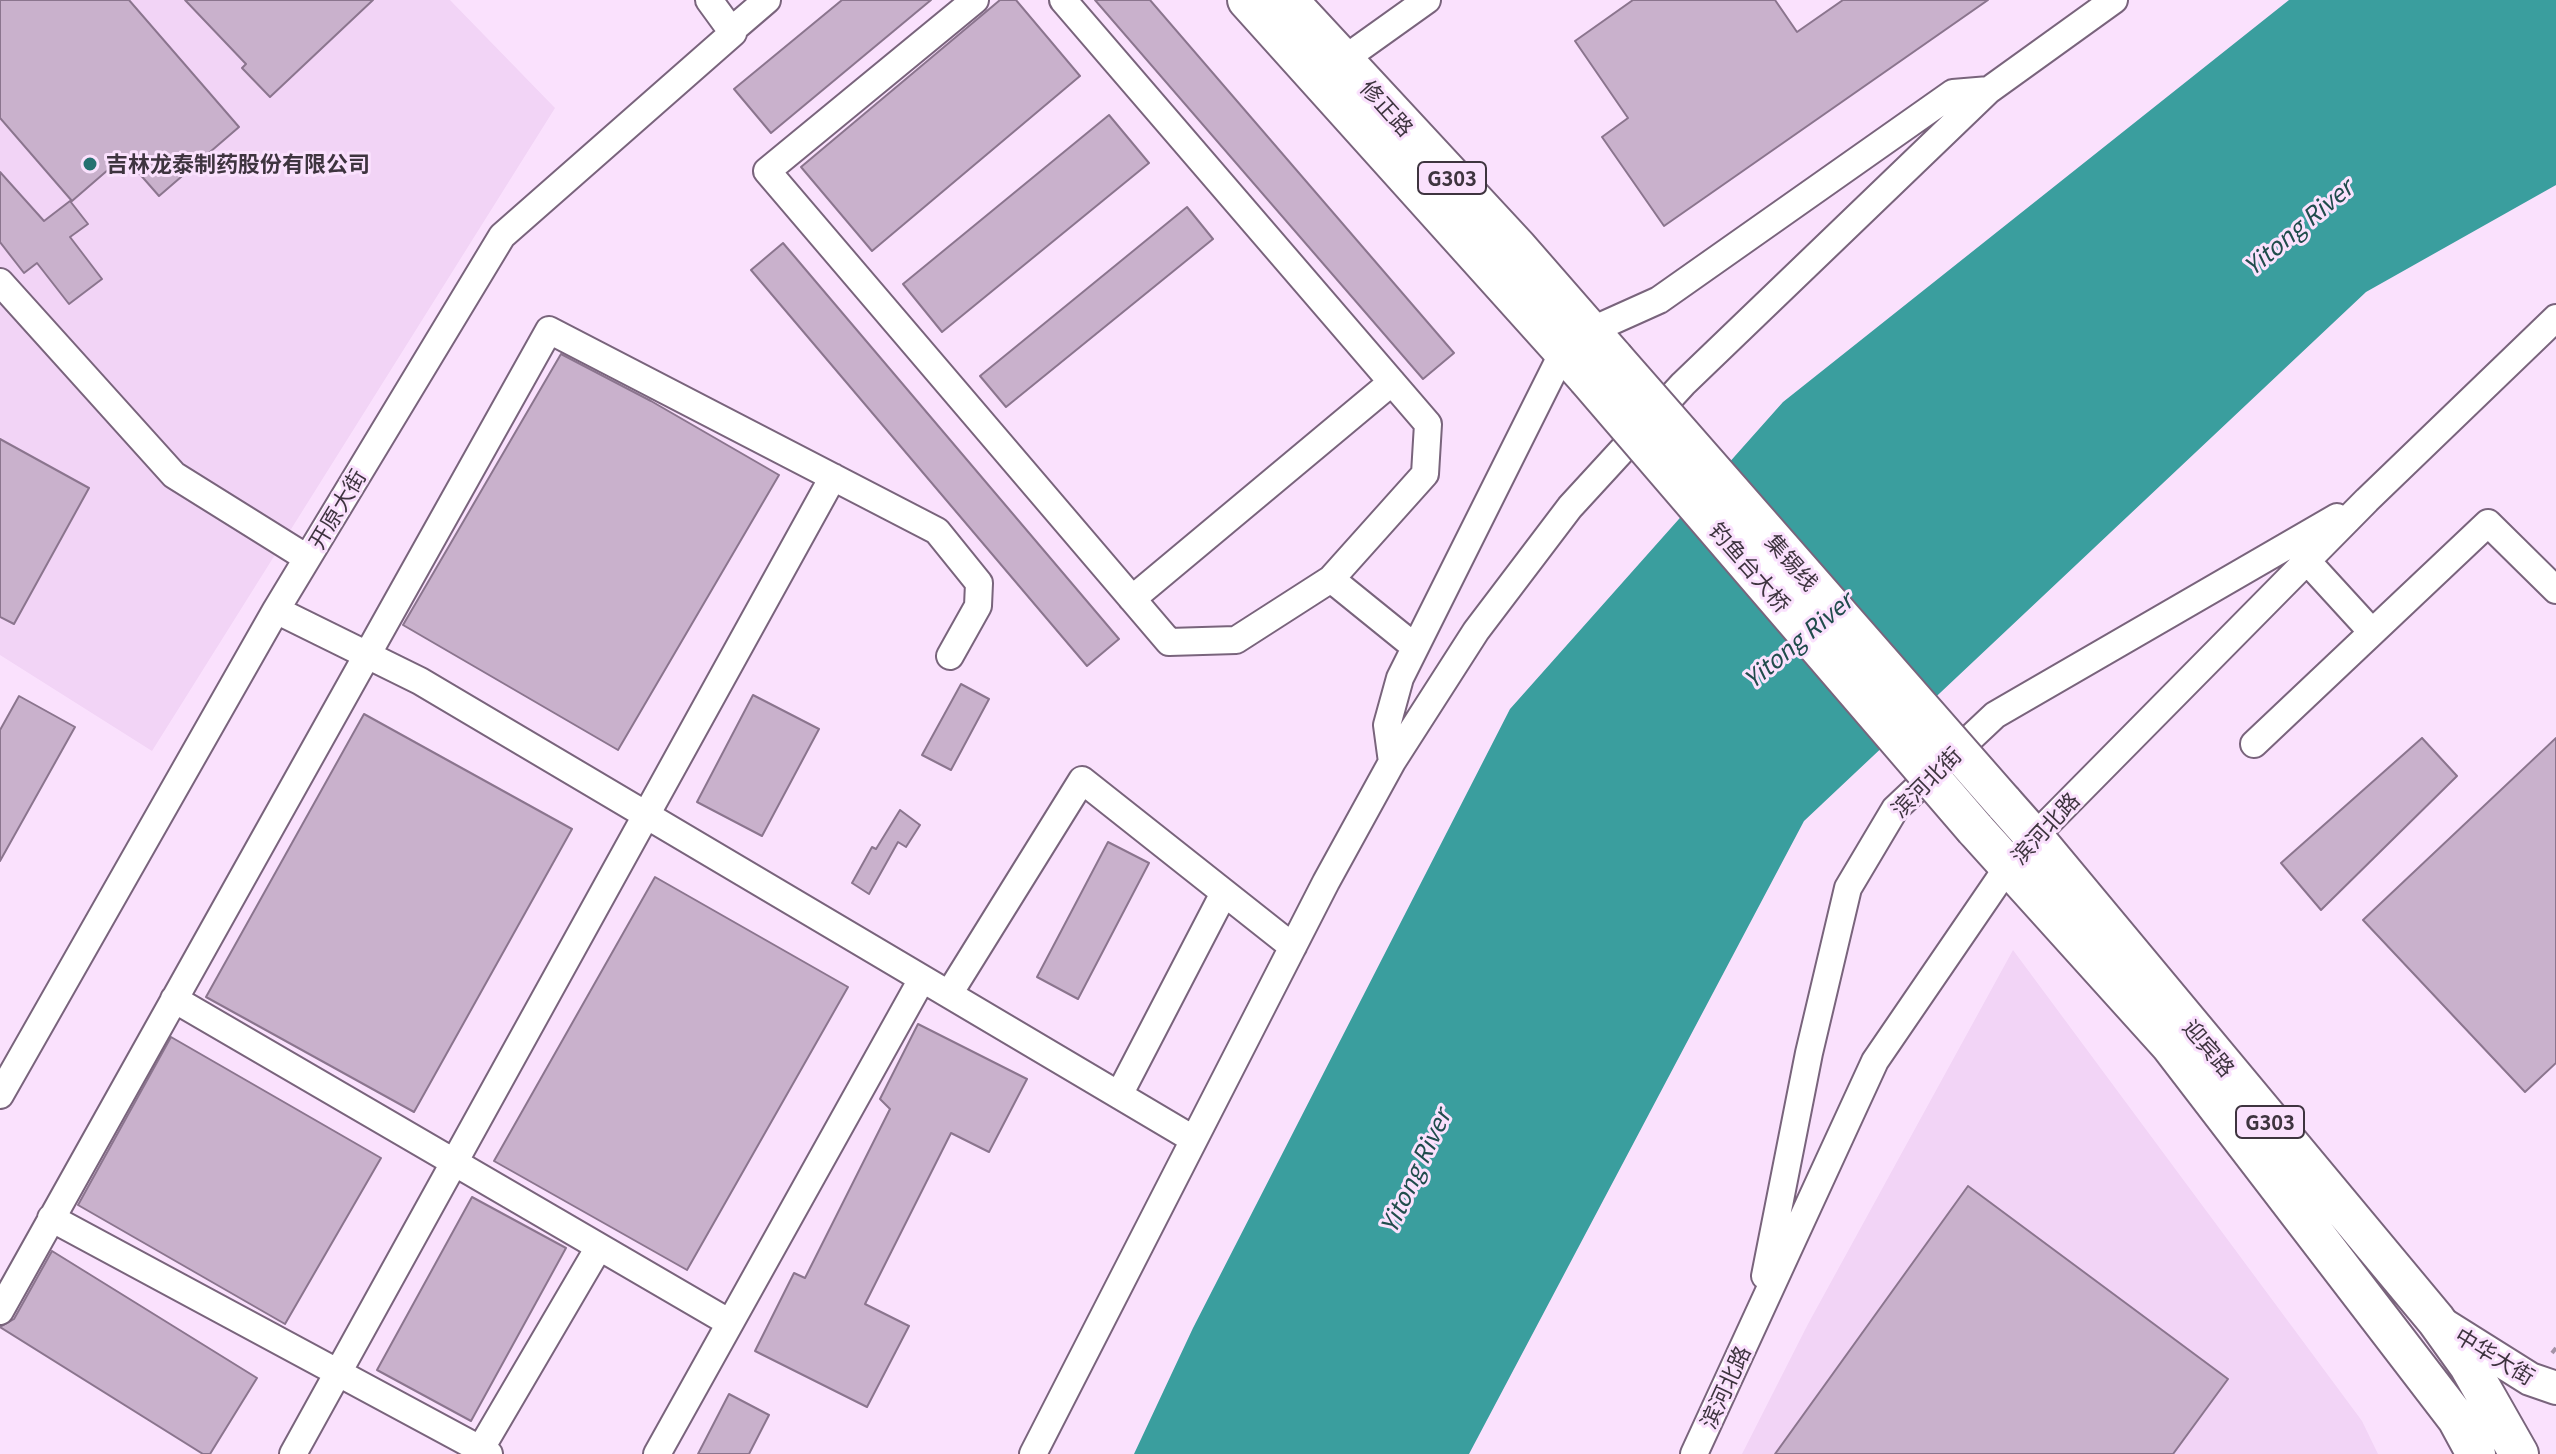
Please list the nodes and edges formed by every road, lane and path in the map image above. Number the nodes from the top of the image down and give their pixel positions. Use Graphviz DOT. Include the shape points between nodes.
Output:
graph roads {
  1 [pos="709,0"];
  2 [pos="767,0"];
  3 [pos="975,0"];
  4 [pos="1063,0"];
  5 [pos="1247,0"];
  6 [pos="1288,0"];
  7 [pos="1427,0"];
  8 [pos="2114,0"];
  9 [pos="732,31"];
  10 [pos="1343,60"];
  11 [pos="1989,90"];
  12 [pos="0,282"];
  13 [pos="2556,318"];
  14 [pos="1588,355"];
  15 [pos="1392,382"];
  16 [pos="833,477"];
  17 [pos="2367,500"];
  18 [pos="307,558"];
  19 [pos="2307,561"];
  20 [pos="1331,579"];
  21 [pos="2556,590"];
  22 [pos="1132,599"];
  23 [pos="276,610"];
  24 [pos="2372,632"];
  25 [pos="1415,647"];
  26 [pos="367,655"];
  27 [pos="950,656"];
  28 [pos="2254,744"];
  29 [pos="1392,762"];
  30 [pos="2003,802"];
  31 [pos="646,815"];
  32 [pos="1975,829"];
  33 [pos="2034,837"];
  34 [pos="2007,868"];
  35 [pos="1224,893"];
  36 [pos="1293,947"];
  37 [pos="922,979"];
  38 [pos="949,994"];
  39 [pos="174,999"];
  40 [pos="0,1095"];
  41 [pos="1119,1095"];
  42 [pos="1193,1139"];
  43 [pos="454,1163"];
  44 [pos="51,1218"];
  45 [pos="599,1247"];
  46 [pos="0,1311"];
  47 [pos="1756,1319"];
  48 [pos="2436,1320"];
  49 [pos="730,1323"];
  50 [pos="338,1373"];
  51 [pos="2556,1388"];
  52 [pos="484,1452"];
  53 [pos="293,1454"];
  54 [pos="657,1454"];
  55 [pos="1033,1454"];
  56 [pos="1694,1454"];
  57 [pos="2476,1454"];
  58 [pos="2519,1454"];
  1 -- 9 [label="street"];
  2 -- 9 [label="street, 开原大街"];
  3 -- 22 [label="street" via="767,171"];
  4 -- 15 [label="street"];
  5 -- 14 [label="highway, 修正路 / G303"];
  6 -- 10 [label="highway, 修正路 / G303"];
  7 -- 10 [label="street"];
  8 -- 11 [label="street"];
  9 -- 18 [label="street, 开原大街" via="502,236"];
  10 -- 14 [label="highway, 修正路 / G303" via="1518,248"];
  11 -- 14 [label="street" via="1953,93"];
  11 -- 29 [label="street" via="1683,384 1570,507 1476,631"];
  12 -- 18 [label="street" via="174,475"];
  13 -- 17 [label="street, 滨河北路"];
  14 -- 25 [label="street"];
  14 -- 30 [label="highway, 集锡线 / G303, bridge"];
  14 -- 32 [label="highway, 钓鱼台大桥 / G303, bridge"];
  15 -- 20 [label="street" via="1428,424 1425,474"];
  15 -- 22 [label="street"];
  16 -- 26 [label="street" via="549,330"];
  16 -- 27 [label="street" via="937,531 979,583 978,606"];
  16 -- 31 [label="street"];
  17 -- 19 [label="street, 滨河北路"];
  17 -- 47 [label="street, 滨河北街" via="1995,715 1895,809 1848,888"];
  18 -- 23 [label="street, 开原大街"];
  19 -- 24 [label="street"];
  19 -- 33 [label="street, 滨河北路"];
  20 -- 22 [label="street" via="1236,640 1169,642"];
  20 -- 25 [label="street"];
  21 -- 24 [label="street" via="2488,523"];
  23 -- 26 [label="street"];
  23 -- 40 [label="street, 开原大街"];
  24 -- 28 [label="street"];
  25 -- 29 [label="street" via="1387,725"];
  26 -- 31 [label="street"];
  26 -- 39 [label="street"];
  29 -- 36 [label="street"];
  30 -- 33 [label="highway, 迎宾路 / G303"];
  31 -- 37 [label="street"];
  31 -- 43 [label="street"];
  32 -- 34 [label="highway, 迎宾路 / G303"];
  33 -- 34 [label="street, 滨河北路"];
  33 -- 48 [label="highway, 迎宾路 / G303"];
  34 -- 47 [label="street, 滨河北路" via="1875,1061"];
  34 -- 57 [label="highway, 迎宾路 / G303" via="2170,1045 2457,1419"];
  35 -- 36 [label="street"];
  35 -- 38 [label="street" via="1082,780"];
  35 -- 41 [label="street"];
  36 -- 42 [label="street"];
  37 -- 38 [label="street"];
  37 -- 49 [label="street"];
  38 -- 41 [label="street"];
  39 -- 43 [label="street"];
  39 -- 44 [label="street"];
  41 -- 42 [label="street"];
  42 -- 55 [label="street"];
  43 -- 45 [label="street"];
  43 -- 50 [label="street"];
  44 -- 46 [label="street"];
  44 -- 50 [label="street"];
  45 -- 49 [label="street"];
  45 -- 52 [label="street"];
  47 -- 56 [label="street, 滨河北路"];
  48 -- 51 [label="main road, 中华大街" via="2530,1379"];
  48 -- 58 [label="highway, 迎宾路 / G303"];
  49 -- 54 [label="street"];
  50 -- 52 [label="street"];
  50 -- 53 [label="street"];
}
